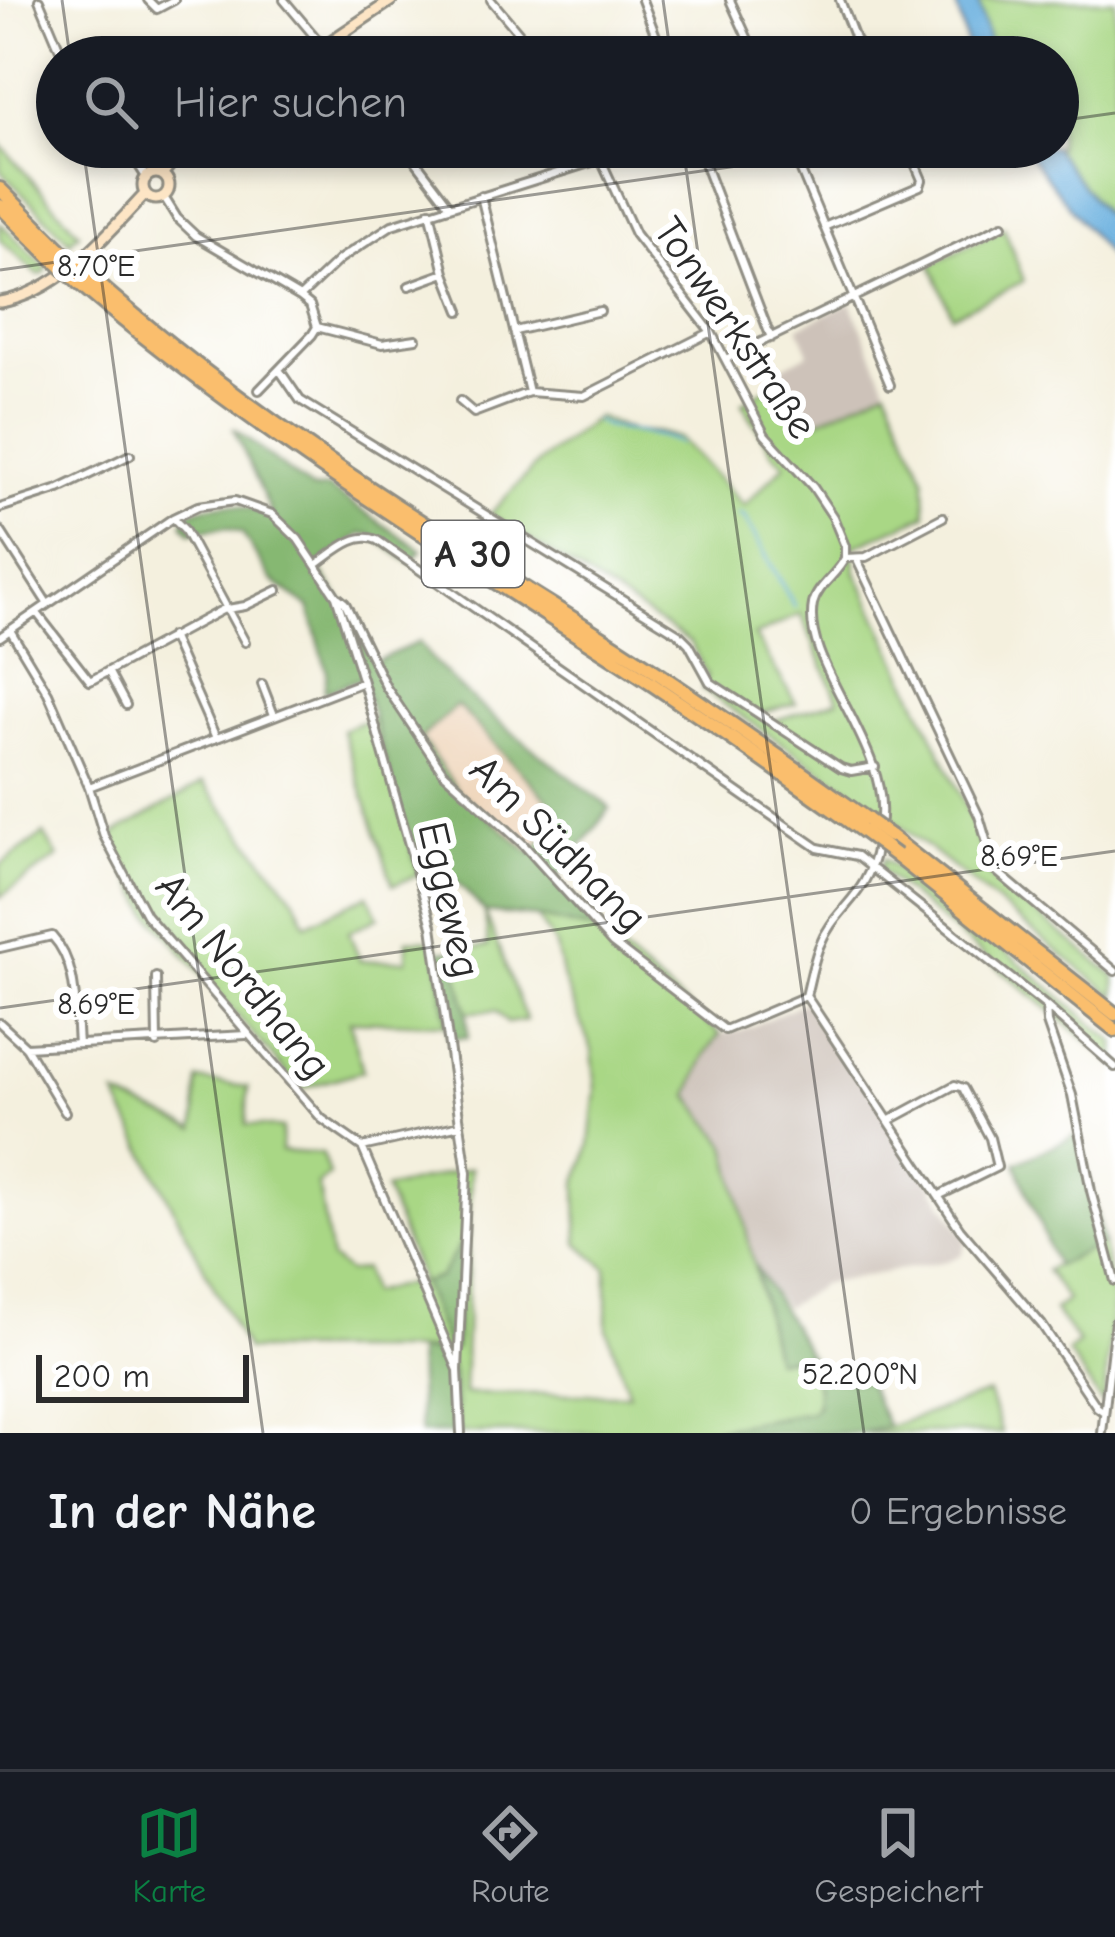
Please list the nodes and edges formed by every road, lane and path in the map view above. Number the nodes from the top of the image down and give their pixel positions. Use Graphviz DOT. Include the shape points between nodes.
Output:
graph roads {
  1 [pos="39,0"];
  2 [pos="148,0"];
  3 [pos="174,0"];
  4 [pos="284,0"];
  5 [pos="392,0"];
  6 [pos="491,0"];
  7 [pos="641,0"];
  8 [pos="730,0"];
  9 [pos="840,0"];
  10 [pos="54,36"];
  11 [pos="315,36"];
  12 [pos="338,36"];
  13 [pos="521,36"];
  14 [pos="656,36"];
  15 [pos="746,36"];
  16 [pos="854,36"];
  17 [pos="141,168"];
  18 [pos="167,168"];
  19 [pos="421,168"];
  20 [pos="579,168"];
  21 [pos="607,168"];
  22 [pos="706,168"];
  23 [pos="801,168"];
  24 [pos="917,168"];
  25 [pos="162,174"];
  26 [pos="146,177"];
  27 [pos="0,189"];
  28 [pos="145,194"];
  29 [pos="481,196"];
  30 [pos="164,197"];
  31 [pos="448,205"];
  32 [pos="0,206"];
  33 [pos="430,211"];
  34 [pos="1003,225"];
  35 [pos="824,227"];
  36 [pos="54,252"];
  37 [pos="445,273"];
  38 [pos="410,286"];
  39 [pos="300,296"];
  40 [pos="853,298"];
  41 [pos="0,302"];
  42 [pos="460,311"];
  43 [pos="600,311"];
  44 [pos="317,327"];
  45 [pos="515,332"];
  46 [pos="711,332"];
  47 [pos="416,338"];
  48 [pos="772,338"];
  49 [pos="728,358"];
  50 [pos="280,370"];
  51 [pos="890,385"];
  52 [pos="260,389"];
  53 [pos="529,392"];
  54 [pos="460,401"];
  55 [pos="130,455"];
  56 [pos="0,508"];
  57 [pos="173,518"];
  58 [pos="943,518"];
  59 [pos="0,530"];
  60 [pos="845,558"];
  61 [pos="856,558"];
  62 [pos="317,564"];
  63 [pos="278,590"];
  64 [pos="336,596"];
  65 [pos="48,604"];
  66 [pos="227,610"];
  67 [pos="36,612"];
  68 [pos="10,630"];
  69 [pos="171,636"];
  70 [pos="0,637"];
  71 [pos="245,642"];
  72 [pos="108,671"];
  73 [pos="363,682"];
  74 [pos="262,684"];
  75 [pos="126,705"];
  76 [pos="274,715"];
  77 [pos="216,739"];
  78 [pos="875,767"];
  79 [pos="89,787"];
  80 [pos="866,825"];
  81 [pos="872,867"];
  82 [pos="0,948"];
  83 [pos="1115,971"];
  84 [pos="156,976"];
  85 [pos="806,996"];
  86 [pos="1046,1006"];
  87 [pos="1115,1014"];
  88 [pos="0,1023"];
  89 [pos="1115,1030"];
  90 [pos="246,1035"];
  91 [pos="157,1043"];
  92 [pos="78,1044"];
  93 [pos="26,1047"];
  94 [pos="1115,1067"];
  95 [pos="65,1112"];
  96 [pos="890,1120"];
  97 [pos="460,1125"];
  98 [pos="362,1147"];
  99 [pos="938,1196"];
  100 [pos="1115,1281"];
  101 [pos="1115,1322"];
  102 [pos="458,1370"];
  103 [pos="1104,1412"];
  104 [pos="460,1433"];
  105 [pos="1102,1433"];
  1 -- 10 [label="street"];
  2 -- 3 [label="street" via="157,9"];
  4 -- 11 [label="street"];
  5 -- 12 [label="street"];
  6 -- 13 [label="street"];
  7 -- 14 [label="street"];
  8 -- 15 [label="street"];
  9 -- 16 [label="street"];
  17 -- 26 [label="street"];
  18 -- 25 [label="street"];
  19 -- 31 [label="street"];
  20 -- 29 [label="street"];
  21 -- 46 [label="street, Tonwerkstraße" via="635,234"];
  22 -- 48 [label="street"];
  23 -- 35 [label="street"];
  24 -- 35 [label="street" via="920,186"];
  25 -- 26 [label="street"];
  25 -- 30 [label="street" via="169,185"];
  26 -- 28 [label="street"];
  27 -- 36 [label="highway, A 30"];
  28 -- 30 [label="street"];
  28 -- 41 [label="street" via="41,288"];
  29 -- 31 [label="street"];
  29 -- 45 [label="street"];
  30 -- 39 [label="street" via="196,236"];
  31 -- 33 [label="street"];
  32 -- 36 [label="highway, A 30"];
  33 -- 37 [label="street"];
  33 -- 39 [label="street" via="358,244"];
  34 -- 40 [label="street"];
  35 -- 40 [label="street"];
  36 -- 80 [label="highway, A 30, bridge" via="158,351 292,450"];
  37 -- 38 [label="street"];
  37 -- 42 [label="street"];
  39 -- 44 [label="street"];
  40 -- 48 [label="street"];
  40 -- 51 [label="street"];
  43 -- 45 [label="street"];
  44 -- 47 [label="street" via="382,344"];
  44 -- 50 [label="street"];
  45 -- 53 [label="street"];
  46 -- 49 [label="street, Tonwerkstraße"];
  46 -- 53 [label="street" via="584,397"];
  48 -- 49 [label="street"];
  49 -- 60 [label="street, Tonwerkstraße" via="765,435 833,517"];
  50 -- 52 [label="street"];
  50 -- 78 [label="street" via="300,400 679,634 710,682 841,768"];
  53 -- 54 [label="street" via="474,413"];
  55 -- 56 [label="street"];
  57 -- 62 [label="street, Eggeweg" via="235,501 260,508"];
  57 -- 65 [label="street, Eggeweg"];
  57 -- 66 [label="street"];
  58 -- 61 [label="street"];
  59 -- 65 [label="street"];
  60 -- 61 [label="street"];
  60 -- 78 [label="street" via="815,599 814,627"];
  61 -- 83 [label="street" via="979,816 994,871"];
  62 -- 64 [label="street, Eggeweg"];
  62 -- 81 [label="street" via="356,538 377,540 818,848"];
  63 -- 66 [label="street"];
  64 -- 73 [label="street, Eggeweg"];
  64 -- 85 [label="street, Am Südhang" via="442,772 522,843 612,943 725,1030"];
  65 -- 67 [label="street, Eggeweg"];
  66 -- 69 [label="street"];
  66 -- 71 [label="street"];
  67 -- 68 [label="street, Eggeweg"];
  67 -- 72 [label="street" via="90,681"];
  68 -- 70 [label="street, Eggeweg"];
  68 -- 79 [label="street, Am Nordhang"];
  69 -- 72 [label="street"];
  69 -- 77 [label="street"];
  72 -- 75 [label="street"];
  73 -- 76 [label="street"];
  73 -- 97 [label="street, Eggeweg" via="432,926"];
  74 -- 76 [label="street"];
  76 -- 77 [label="street"];
  77 -- 79 [label="street"];
  78 -- 81 [label="street" via="884,806"];
  79 -- 90 [label="street, Am Nordhang" via="146,915"];
  80 -- 87 [label="highway, A 30, bridge"];
  80 -- 89 [label="highway, A 30, bridge"];
  81 -- 85 [label="street" via="819,946"];
  81 -- 86 [label="street"];
  82 -- 92 [label="street" via="52,936 73,974"];
  84 -- 91 [label="street"];
  85 -- 96 [label="street"];
  86 -- 94 [label="street"];
  86 -- 100 [label="street"];
  88 -- 93 [label="street"];
  90 -- 91 [label="street"];
  90 -- 98 [label="street, Am Nordhang" via="322,1119"];
  91 -- 92 [label="street"];
  92 -- 93 [label="street"];
  93 -- 95 [label="street"];
  96 -- 99 [label="street"];
  96 -- 99 [label="street" via="964,1088 997,1167"];
  97 -- 98 [label="street"];
  97 -- 102 [label="street, Eggeweg" via="467,1173"];
  98 -- 102 [label="street, Am Nordhang"];
  99 -- 103 [label="street"];
  101 -- 103 [label="street"];
  102 -- 104 [label="street, Eggeweg"];
  103 -- 105 [label="street"];
}
